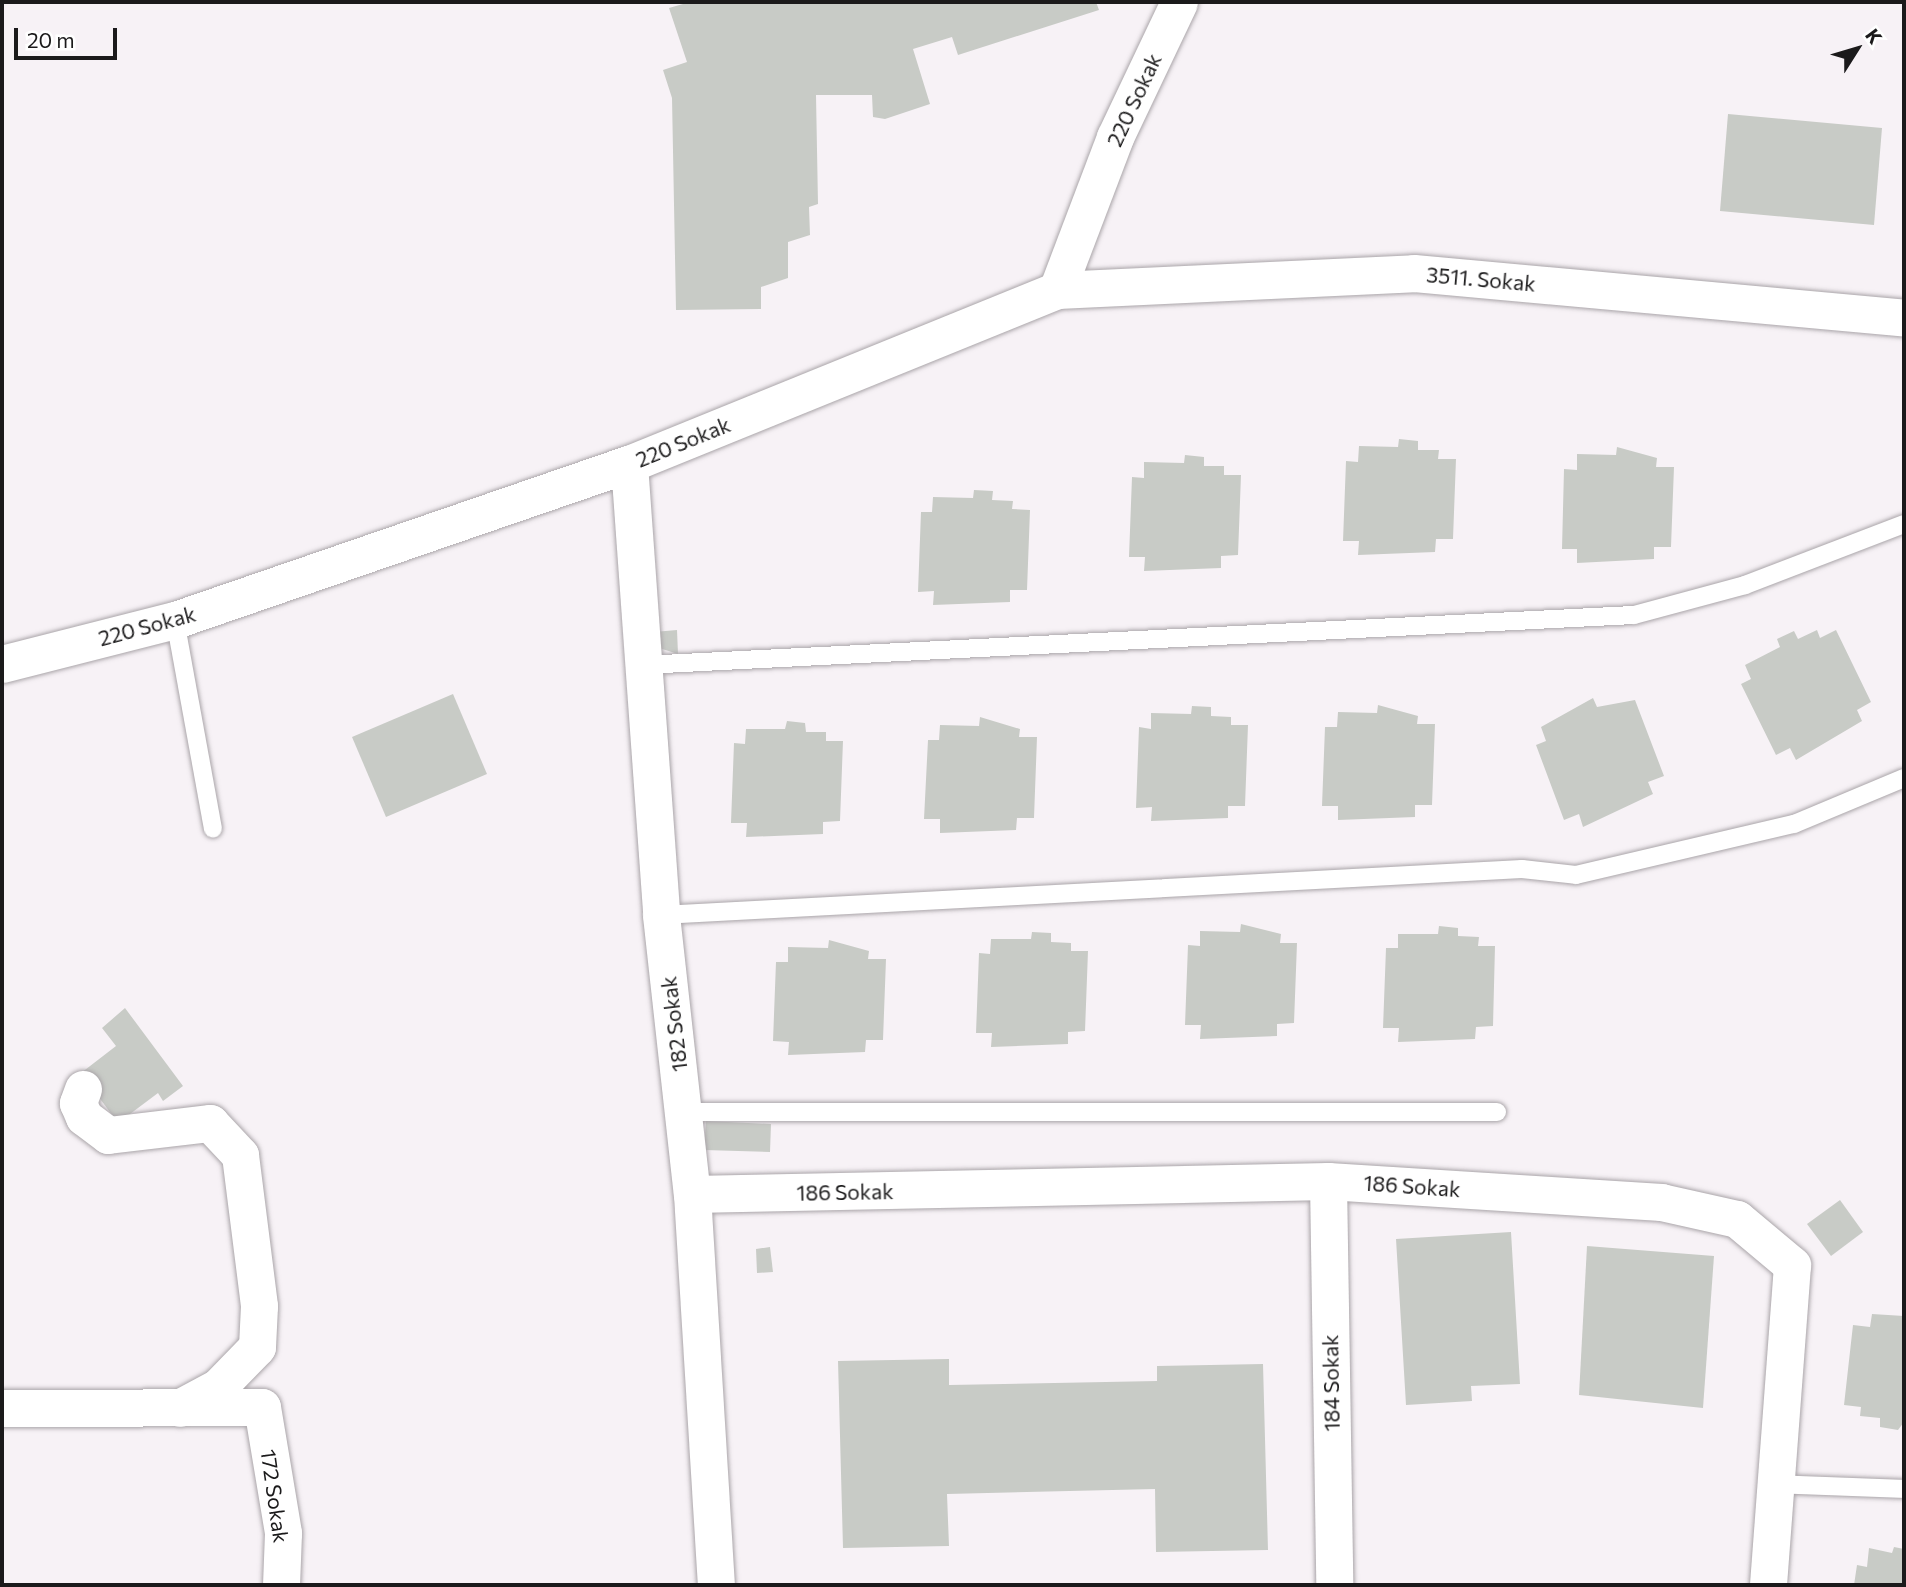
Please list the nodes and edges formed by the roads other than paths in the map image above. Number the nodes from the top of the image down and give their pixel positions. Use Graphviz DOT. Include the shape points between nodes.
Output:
graph roads {
  1 [pos="1179,2"];
  2 [pos="1057,290"];
  3 [pos="1904,318"];
  4 [pos="629,464"];
  5 [pos="1904,524"];
  6 [pos="175,620"];
  7 [pos="2,664"];
  8 [pos="643,665"];
  9 [pos="1904,778"];
  10 [pos="213,829"];
  11 [pos="661,915"];
  12 [pos="83,1089"];
  13 [pos="684,1112"];
  14 [pos="1497,1112"];
  15 [pos="1328,1181"];
  16 [pos="692,1194"];
  17 [pos="2,1408"];
  18 [pos="179,1408"];
  19 [pos="1774,1484"];
  20 [pos="1904,1489"];
  21 [pos="281,1585"];
  22 [pos="716,1585"];
  23 [pos="1334,1585"];
  24 [pos="1768,1585"];
  1 -- 2 [label="street, 220 Sokak" via="1115,137"];
  2 -- 3 [label="street, 3511. Sokak" via="1414,273"];
  2 -- 4 [label="street, 220 Sokak"];
  4 -- 6 [label="street, 220 Sokak"];
  4 -- 8 [label="street, 182 Sokak"];
  5 -- 8 [label="lane" via="1745,585 1634,615"];
  6 -- 7 [label="street, 220 Sokak"];
  6 -- 10 [label="lane"];
  8 -- 11 [label="street, 182 Sokak"];
  9 -- 11 [label="lane" via="1794,824 1576,875 1522,869"];
  11 -- 13 [label="street, 182 Sokak"];
  12 -- 18 [label="street" via="78,1102 84,1116 108,1135 210,1123 240,1155 259,1306 257,1347 218,1387"];
  13 -- 14 [label="lane"];
  13 -- 16 [label="street, 182 Sokak"];
  15 -- 16 [label="street, 186 Sokak"];
  15 -- 19 [label="street, 186 Sokak" via="1661,1202 1737,1219 1792,1265"];
  15 -- 23 [label="street, 184 Sokak"];
  16 -- 22 [label="street, 182 Sokak"];
  17 -- 18 [label="street"];
  18 -- 21 [label="street, 172 Sokak" via="262,1407 283,1534"];
  19 -- 20 [label="lane"];
  19 -- 24 [label="street, 186 Sokak"];
}
